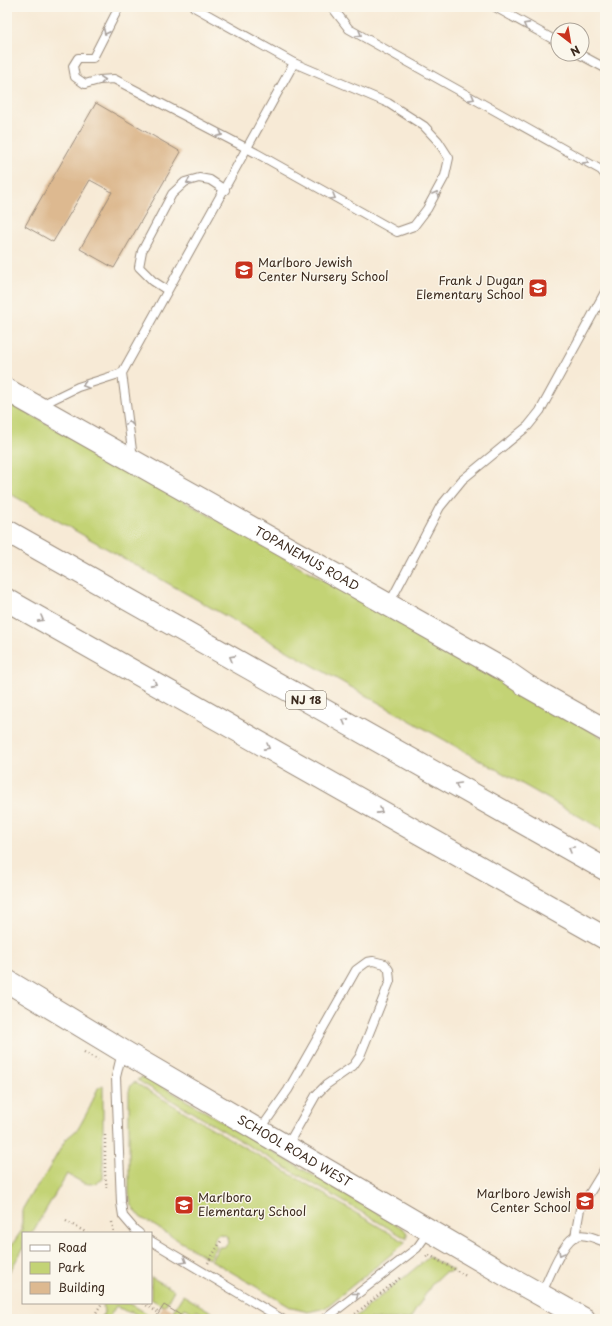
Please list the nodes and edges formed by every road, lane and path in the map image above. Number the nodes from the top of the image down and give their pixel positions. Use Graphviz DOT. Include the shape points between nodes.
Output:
graph roads {
  1 [pos="119,7"];
  2 [pos="194,7"];
  3 [pos="332,7"];
  4 [pos="495,7"];
  5 [pos="550,38"];
  6 [pos="590,60"];
  7 [pos="294,63"];
  8 [pos="605,68"];
  9 [pos="247,148"];
  10 [pos="604,172"];
  11 [pos="225,190"];
  12 [pos="167,290"];
  13 [pos="605,292"];
  14 [pos="122,372"];
  15 [pos="7,390"];
  16 [pos="37,407"];
  17 [pos="134,462"];
  18 [pos="7,531"];
  19 [pos="7,600"];
  20 [pos="389,604"];
  21 [pos="605,730"];
  22 [pos="605,869"];
  23 [pos="605,938"];
  24 [pos="7,981"];
  25 [pos="122,1051"];
  26 [pos="259,1130"];
  27 [pos="287,1146"];
  28 [pos="605,1168"];
  29 [pos="66,1221"];
  30 [pos="430,1230"];
  31 [pos="85,1232"];
  32 [pos="138,1232"];
  33 [pos="575,1237"];
  34 [pos="152,1241"];
  35 [pos="221,1241"];
  36 [pos="605,1242"];
  37 [pos="423,1260"];
  38 [pos="203,1272"];
  39 [pos="404,1274"];
  40 [pos="466,1276"];
  41 [pos="541,1295"];
  42 [pos="101,1304"];
  43 [pos="145,1304"];
  44 [pos="159,1313"];
  45 [pos="93,1317"];
  46 [pos="99,1319"];
  47 [pos="282,1319"];
  48 [pos="325,1319"];
  49 [pos="349,1319"];
  50 [pos="584,1319"];
  1 -- 9 [label="lane, one-way" via="93,58 78,58 73,66 75,77 85,84 114,79"];
  2 -- 7 [label="lane"];
  3 -- 10 [label="lane, one-way" via="349,29"];
  5 -- 4 [label="lane, one-way"];
  6 -- 8 [label="lane"];
  7 -- 9 [label="lane"];
  9 -- 7 [label="lane, one-way" via="398,232 414,226 427,209 445,176 448,158 438,141 424,126 388,103"];
  9 -- 11 [label="lane"];
  11 -- 12 [label="lane"];
  11 -- 12 [label="lane, one-way" via="210,180 199,178 185,182 172,194 142,251 139,267"];
  12 -- 14 [label="lane"];
  13 -- 20 [label="lane" via="540,411 528,426 462,480 440,507"];
  14 -- 16 [label="lane, one-way" via="78,387"];
  17 -- 14 [label="lane, one-way"];
  15 -- 16 [label="main road, TOPANEMUS ROAD"];
  16 -- 17 [label="main road, TOPANEMUS ROAD"];
  17 -- 20 [label="main road, TOPANEMUS ROAD"];
  22 -- 18 [label="main road, NJ 18, one-way"];
  19 -- 23 [label="main road, one-way"];
  20 -- 21 [label="main road, TOPANEMUS ROAD"];
  24 -- 25 [label="main road, SCHOOL ROAD WEST"];
  25 -- 26 [label="main road, SCHOOL ROAD WEST"];
  25 -- 32 [label="lane" via="116,1077 121,1203 123,1216"];
  26 -- 27 [label="main road, SCHOOL ROAD WEST"];
  26 -- 27 [label="lane" via="288,1090 356,970 366,962 385,964 390,970 390,981 360,1056 353,1066 316,1095"];
  27 -- 30 [label="main road, SCHOOL ROAD WEST"];
  28 -- 33 [label="lane" via="580,1208"];
  29 -- 31 [label="path"];
  30 -- 41 [label="main road, SCHOOL ROAD WEST"];
  48 -- 30 [label="lane, one-way" via="417,1248"];
  33 -- 36 [label="lane" via="587,1236"];
  33 -- 41 [label="lane, one-way" via="563,1249"];
  34 -- 38 [label="lane, one-way"];
  35 -- 38 [label="path"];
  37 -- 40 [label="path" via="429,1255"];
  38 -- 47 [label="lane"];
  39 -- 49 [label="path"];
  41 -- 50 [label="main road, SCHOOL ROAD WEST"];
  42 -- 45 [label="path"];
  43 -- 44 [label="path"];
  45 -- 46 [label="path"];
}
